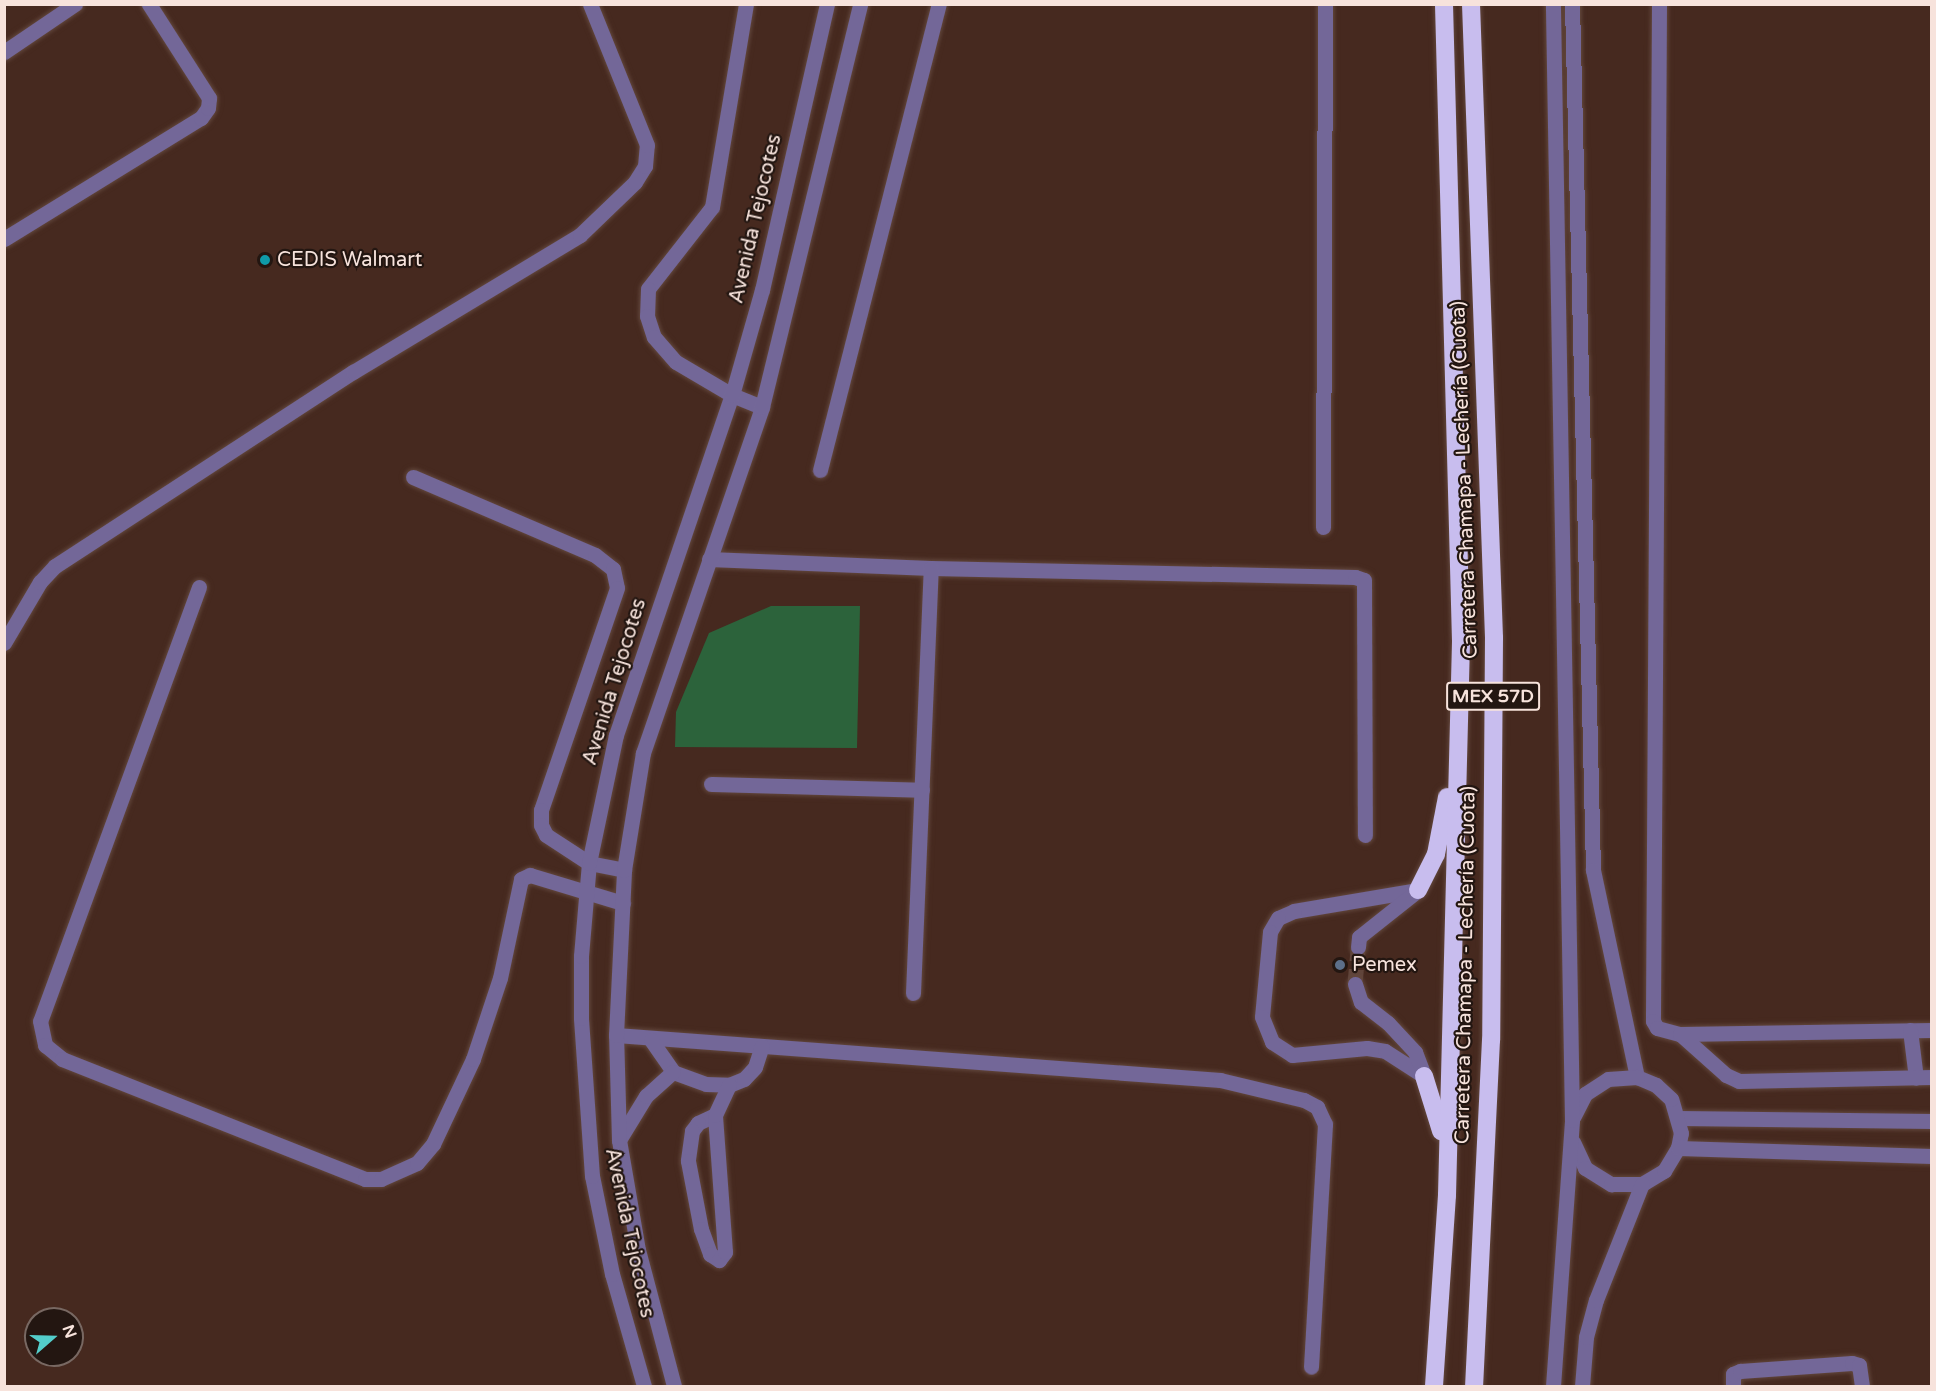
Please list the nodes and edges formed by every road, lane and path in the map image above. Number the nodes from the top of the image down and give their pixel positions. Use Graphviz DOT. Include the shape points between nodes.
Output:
graph roads {
  1 [pos="75,4"];
  2 [pos="149,4"];
  3 [pos="590,4"];
  4 [pos="746,4"];
  5 [pos="827,4"];
  6 [pos="860,4"];
  7 [pos="939,4"];
  8 [pos="1325,4"];
  9 [pos="1444,4"];
  10 [pos="1470,4"];
  11 [pos="1553,4"];
  12 [pos="1572,4"];
  13 [pos="1659,4"];
  14 [pos="4,52"];
  15 [pos="4,239"];
  16 [pos="732,395"];
  17 [pos="762,407"];
  18 [pos="820,470"];
  19 [pos="413,477"];
  20 [pos="1323,527"];
  21 [pos="709,559"];
  22 [pos="931,568"];
  23 [pos="199,587"];
  24 [pos="1461,640"];
  25 [pos="4,643"];
  26 [pos="711,784"];
  27 [pos="922,790"];
  28 [pos="1365,835"];
  29 [pos="589,863"];
  30 [pos="624,870"];
  31 [pos="1418,890"];
  32 [pos="586,894"];
  33 [pos="622,903"];
  34 [pos="1358,947"];
  35 [pos="1355,984"];
  36 [pos="913,993"];
  37 [pos="1910,1030"];
  38 [pos="1932,1030"];
  39 [pos="1680,1034"];
  40 [pos="616,1035"];
  41 [pos="651,1040"];
  42 [pos="762,1046"];
  43 [pos="673,1072"];
  44 [pos="1424,1076"];
  45 [pos="1637,1077"];
  46 [pos="1924,1077"];
  47 [pos="729,1085"];
  48 [pos="714,1115"];
  49 [pos="1679,1118"];
  50 [pos="1572,1120"];
  51 [pos="1932,1121"];
  52 [pos="619,1140"];
  53 [pos="1572,1140"];
  54 [pos="1678,1148"];
  55 [pos="1932,1156"];
  56 [pos="1642,1184"];
  57 [pos="1447,1195"];
  58 [pos="1311,1367"];
  59 [pos="644,1386"];
  60 [pos="674,1386"];
  61 [pos="1434,1386"];
  62 [pos="1474,1386"];
  63 [pos="1552,1386"];
  64 [pos="1582,1386"];
  65 [pos="1732,1386"];
  66 [pos="1862,1386"];
  1 -- 14 [label="street"];
  2 -- 15 [label="street" via="209,98 208,108 201,118"];
  3 -- 25 [label="street" via="647,145 645,166 635,182 580,235 353,372 56,566 40,582"];
  4 -- 16 [label="street" via="712,207 648,289 646,316 654,338 676,362"];
  5 -- 16 [label="street, Avenida Tejocotes" via="762,290"];
  6 -- 17 [label="street, Avenida Tejocotes"];
  7 -- 18 [label="street"];
  8 -- 20 [label="street"];
  9 -- 24 [label="highway, Carretera Chamapa - Lechería (Cuota) / MEX 57D"];
  10 -- 62 [label="highway, Carretera Chamapa - Lechería (Cuota) / MEX 57D" via="1494,638 1491,1040"];
  11 -- 50 [label="street"];
  12 -- 45 [label="street" via="1593,870"];
  13 -- 39 [label="street" via="1653,1021 1657,1028"];
  16 -- 17 [label="street"];
  16 -- 29 [label="street, Avenida Tejocotes" via="616,735"];
  17 -- 21 [label="street, Avenida Tejocotes"];
  19 -- 29 [label="street" via="595,555 613,569 616,588 541,810 546,836"];
  21 -- 22 [label="street"];
  21 -- 30 [label="street, Avenida Tejocotes" via="643,753"];
  22 -- 27 [label="street"];
  22 -- 28 [label="street" via="1364,580"];
  23 -- 32 [label="street" via="40,1021 45,1045 62,1059 365,1179 381,1179 417,1163 433,1144 468,1070 500,978 521,879 530,874"];
  24 -- 31 [label="highway" via="1450,718 1445,820 1436,854"];
  24 -- 57 [label="highway, Carretera Chamapa - Lechería (Cuota) / MEX 57D"];
  26 -- 27 [label="street"];
  27 -- 36 [label="street"];
  29 -- 30 [label="street"];
  29 -- 32 [label="street, Avenida Tejocotes"];
  30 -- 33 [label="street, Avenida Tejocotes"];
  31 -- 34 [label="street" via="1359,937"];
  31 -- 44 [label="street" via="1294,911 1278,918 1270,932 1262,1017 1272,1042 1292,1054 1367,1048 1385,1051"];
  32 -- 33 [label="street"];
  32 -- 59 [label="street, Avenida Tejocotes" via="581,1018 592,1176 612,1274"];
  33 -- 40 [label="street, Avenida Tejocotes"];
  35 -- 44 [label="street" via="1361,1002 1415,1052"];
  37 -- 38 [label="street"];
  37 -- 39 [label="street"];
  37 -- 46 [label="street"];
  39 -- 46 [label="street" via="1726,1075 1740,1081"];
  40 -- 41 [label="street"];
  40 -- 52 [label="street, Avenida Tejocotes"];
  41 -- 42 [label="street"];
  41 -- 43 [label="street"];
  42 -- 47 [label="street" via="755,1067"];
  42 -- 58 [label="street" via="1220,1080 1317,1107 1325,1124"];
  43 -- 47 [label="street" via="706,1084"];
  43 -- 52 [label="street" via="646,1096"];
  44 -- 57 [label="highway" via="1440,1121"];
  45 -- 49 [label="street" via="1656,1084 1671,1099"];
  45 -- 50 [label="street" via="1608,1079 1585,1094"];
  47 -- 48 [label="street"];
  48 -- 48 [label="street" via="725,1252 719,1260 710,1254 701,1229 688,1161 693,1131 698,1123"];
  49 -- 51 [label="street"];
  49 -- 54 [label="street"];
  50 -- 53 [label="street"];
  52 -- 60 [label="street, Avenida Tejocotes" via="638,1250"];
  53 -- 56 [label="street" via="1585,1168 1611,1184"];
  53 -- 63 [label="street"];
  54 -- 55 [label="street"];
  54 -- 56 [label="street" via="1664,1171"];
  56 -- 64 [label="street" via="1596,1300 1586,1337"];
  57 -- 61 [label="highway, Carretera Chamapa - Lechería (Cuota) / MEX 57D"];
  65 -- 66 [label="street" via="1734,1374 1740,1371 1852,1363 1859,1365"];
}
